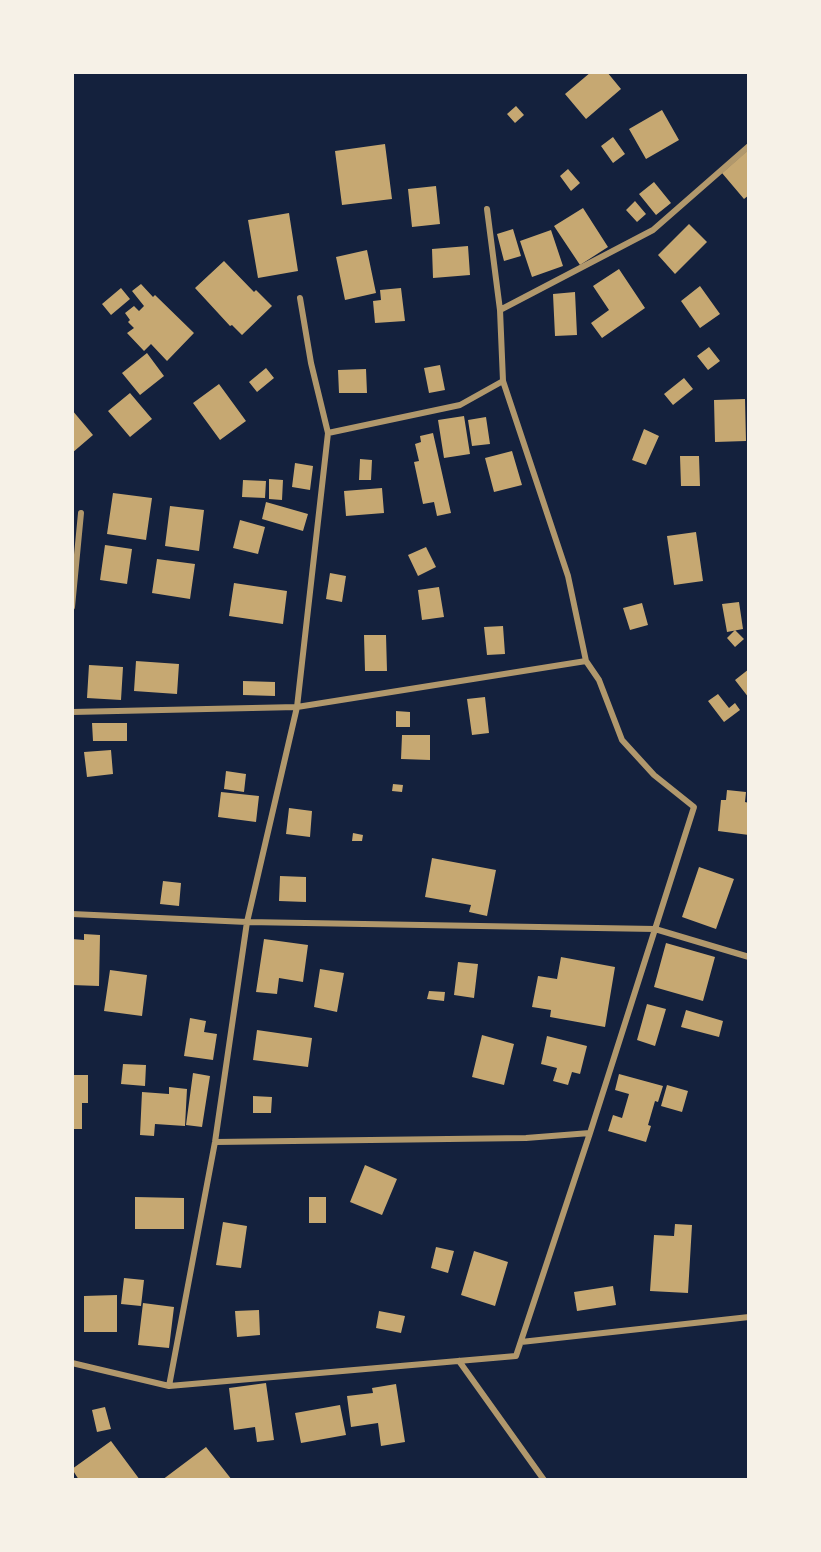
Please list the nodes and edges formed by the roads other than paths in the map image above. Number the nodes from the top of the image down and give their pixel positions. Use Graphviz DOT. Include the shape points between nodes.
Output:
graph roads {
  1 [pos="749,146"];
  2 [pos="488,209"];
  3 [pos="300,298"];
  4 [pos="500,310"];
  5 [pos="503,381"];
  6 [pos="328,433"];
  7 [pos="81,513"];
  8 [pos="72,607"];
  9 [pos="586,661"];
  10 [pos="297,707"];
  11 [pos="72,712"];
  12 [pos="72,914"];
  13 [pos="247,922"];
  14 [pos="655,929"];
  15 [pos="749,957"];
  16 [pos="590,1133"];
  17 [pos="215,1142"];
  18 [pos="749,1317"];
  19 [pos="521,1342"];
  20 [pos="459,1361"];
  21 [pos="72,1363"];
  22 [pos="169,1386"];
  23 [pos="544,1480"];
  1 -- 4 [label="street" via="653,230"];
  2 -- 4 [label="street"];
  3 -- 6 [label="street"];
  4 -- 5 [label="street"];
  5 -- 6 [label="street" via="460,405"];
  5 -- 9 [label="street" via="568,576"];
  6 -- 10 [label="street"];
  7 -- 8 [label="street"];
  9 -- 10 [label="street"];
  9 -- 14 [label="street" via="599,680 622,740 654,775 694,807"];
  10 -- 11 [label="street"];
  10 -- 13 [label="street"];
  12 -- 13 [label="street"];
  13 -- 14 [label="street"];
  13 -- 17 [label="street"];
  14 -- 15 [label="street"];
  14 -- 16 [label="street"];
  16 -- 17 [label="street" via="514,1138"];
  16 -- 19 [label="street"];
  17 -- 22 [label="street"];
  18 -- 19 [label="street"];
  19 -- 20 [label="street" via="516,1356"];
  20 -- 22 [label="street"];
  20 -- 23 [label="street"];
  21 -- 22 [label="street"];
}
